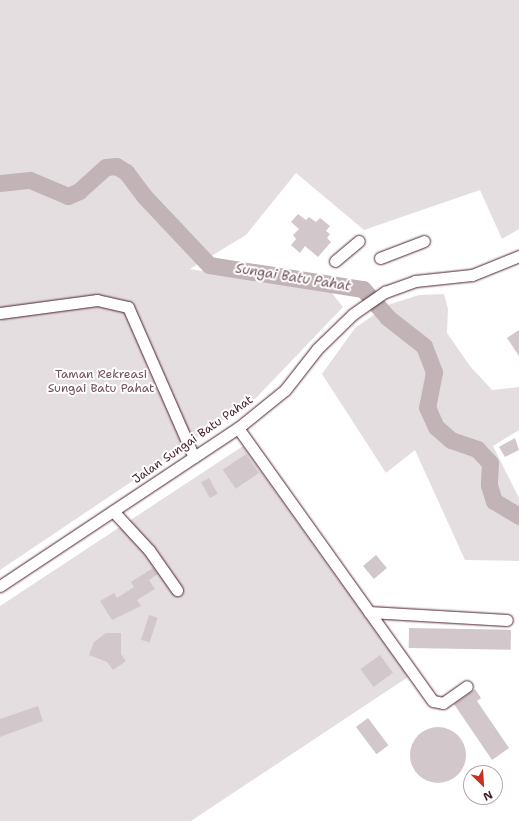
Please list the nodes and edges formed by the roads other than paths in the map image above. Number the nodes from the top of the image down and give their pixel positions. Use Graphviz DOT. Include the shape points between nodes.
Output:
graph roads {
  1 [pos="359,241"];
  2 [pos="424,241"];
  3 [pos="519,256"];
  4 [pos="380,258"];
  5 [pos="335,261"];
  6 [pos="0,313"];
  7 [pos="238,428"];
  8 [pos="194,457"];
  9 [pos="113,511"];
  10 [pos="0,586"];
  11 [pos="177,590"];
  12 [pos="369,612"];
  13 [pos="507,620"];
  14 [pos="467,686"];
  1 -- 5 [label="street"];
  2 -- 4 [label="street"];
  3 -- 7 [label="street, Jalan Sungai Batu Pahat" via="472,274 415,281 385,292 353,314 317,349 285,390"];
  6 -- 8 [label="street" via="97,300 128,307"];
  7 -- 8 [label="street, Jalan Sungai Batu Pahat"];
  7 -- 12 [label="street"];
  8 -- 9 [label="street, Jalan Sungai Batu Pahat"];
  9 -- 10 [label="street, Jalan Sungai Batu Pahat"];
  9 -- 11 [label="street" via="149,550"];
  12 -- 13 [label="street"];
  12 -- 14 [label="street" via="433,701 443,703"];
}
